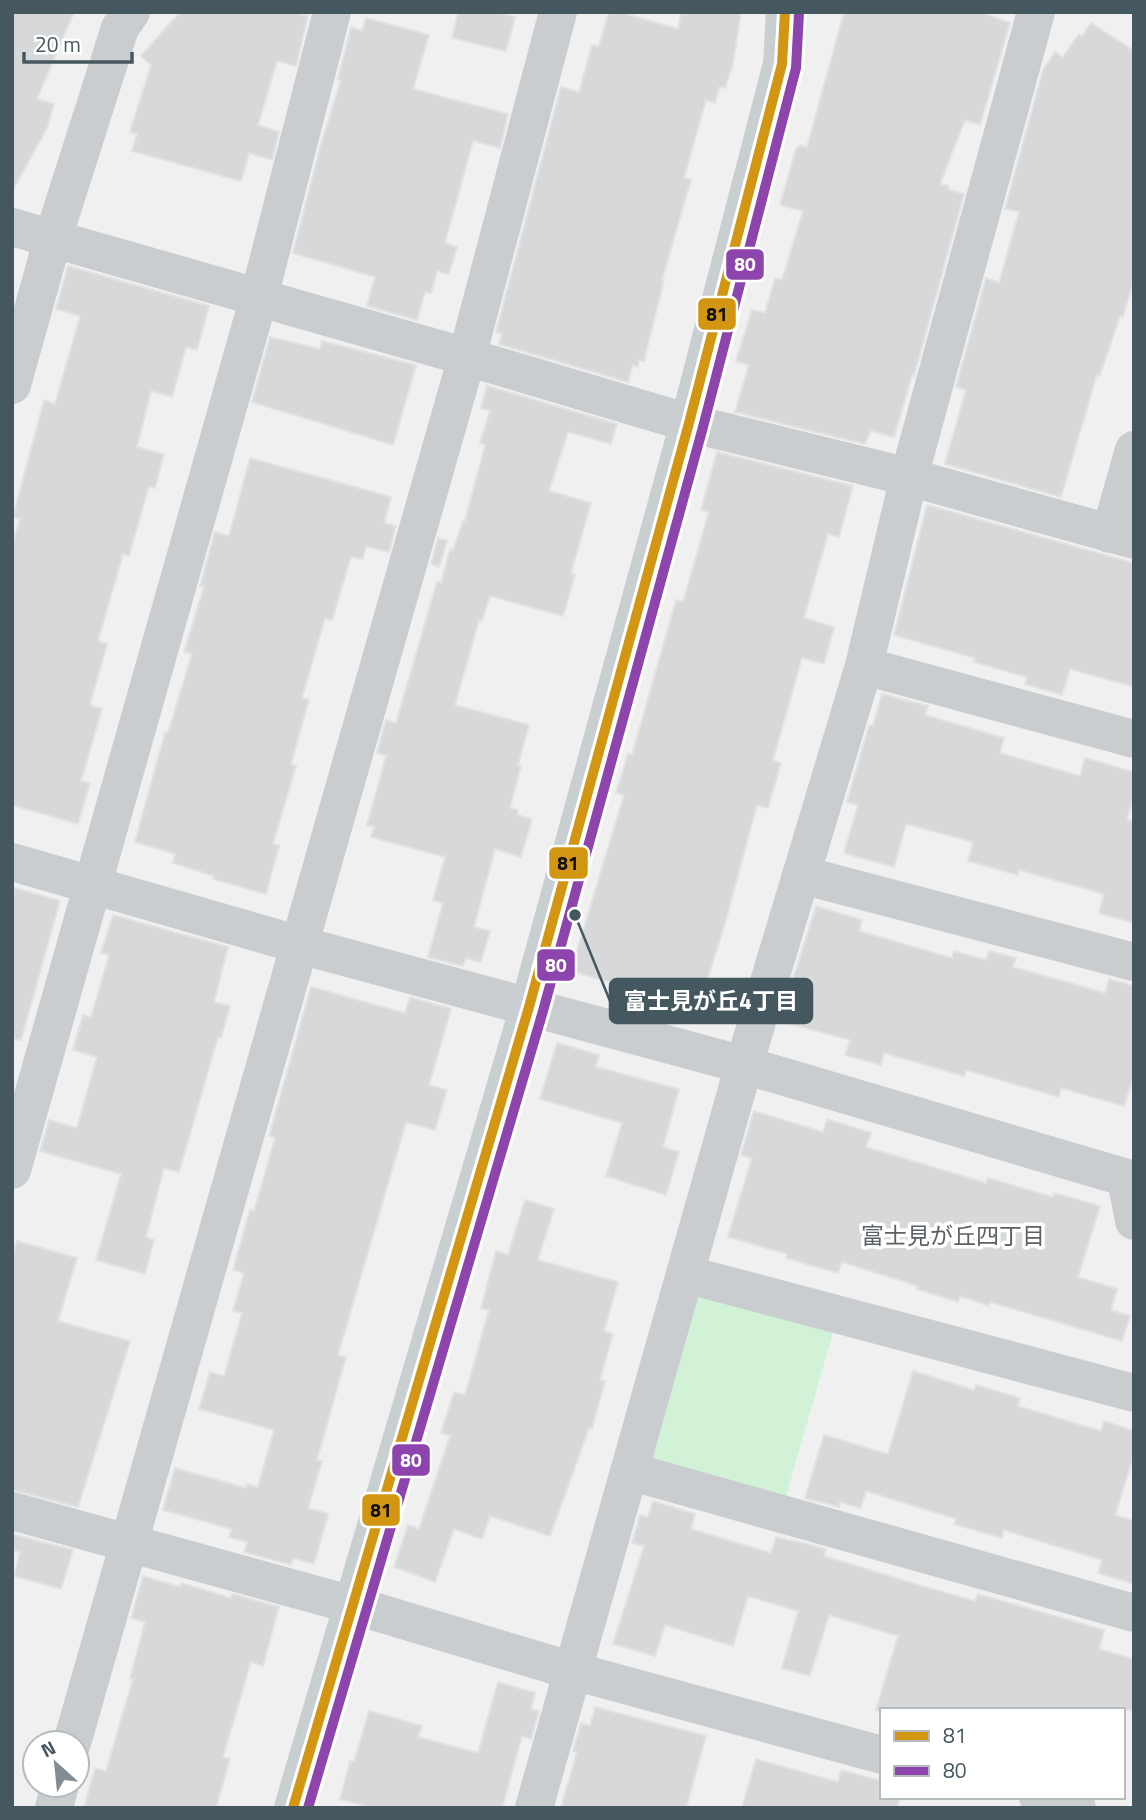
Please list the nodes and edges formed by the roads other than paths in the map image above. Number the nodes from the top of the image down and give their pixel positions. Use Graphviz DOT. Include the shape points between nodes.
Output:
graph roads {
  1 [pos="131,12"];
  2 [pos="332,12"];
  3 [pos="558,12"];
  4 [pos="785,12"];
  5 [pos="1036,12"];
  6 [pos="12,227"];
  7 [pos="52,238"];
  8 [pos="259,297"];
  9 [pos="467,357"];
  10 [pos="12,385"];
  11 [pos="689,423"];
  12 [pos="1134,450"];
  13 [pos="909,477"];
  14 [pos="1122,537"];
  15 [pos="864,666"];
  16 [pos="1134,739"];
  17 [pos="12,862"];
  18 [pos="802,875"];
  19 [pos="94,886"];
  20 [pos="300,945"];
  21 [pos="1134,962"];
  22 [pos="529,1007"];
  23 [pos="744,1065"];
  24 [pos="12,1170"];
  25 [pos="1130,1179"];
  26 [pos="1134,1221"];
  27 [pos="685,1274"];
  28 [pos="1134,1393"];
  29 [pos="629,1471"];
  30 [pos="12,1511"];
  31 [pos="129,1543"];
  32 [pos="353,1605"];
  33 [pos="1134,1613"];
  34 [pos="573,1671"];
  35 [pos="76,1729"];
  36 [pos="880,1754"];
  37 [pos="1045,1799"];
  38 [pos="293,1808"];
  39 [pos="534,1808"];
  40 [pos="1077,1808"];
  1 -- 7 [label="street" via="120,28"];
  2 -- 8 [label="street"];
  3 -- 9 [label="street"];
  4 -- 11 [label="street" via="782,64"];
  5 -- 13 [label="street"];
  6 -- 7 [label="street"];
  7 -- 8 [label="street"];
  7 -- 10 [label="street"];
  8 -- 9 [label="street"];
  8 -- 19 [label="street"];
  9 -- 11 [label="street"];
  9 -- 20 [label="street"];
  11 -- 13 [label="street"];
  11 -- 22 [label="street"];
  12 -- 14 [label="street"];
  13 -- 14 [label="street"];
  13 -- 15 [label="street"];
  15 -- 16 [label="street"];
  15 -- 18 [label="street"];
  17 -- 19 [label="street"];
  18 -- 21 [label="street"];
  18 -- 23 [label="street"];
  19 -- 20 [label="street"];
  19 -- 24 [label="street"];
  20 -- 22 [label="street"];
  20 -- 31 [label="street"];
  22 -- 23 [label="street"];
  22 -- 32 [label="street"];
  23 -- 25 [label="street"];
  23 -- 27 [label="street"];
  25 -- 26 [label="street"];
  27 -- 28 [label="street"];
  27 -- 29 [label="street"];
  29 -- 33 [label="street"];
  29 -- 34 [label="street"];
  30 -- 31 [label="street"];
  31 -- 32 [label="street"];
  31 -- 35 [label="street"];
  32 -- 34 [label="street"];
  32 -- 38 [label="street"];
  34 -- 36 [label="street"];
  34 -- 39 [label="street"];
  37 -- 40 [label="street"];
}
